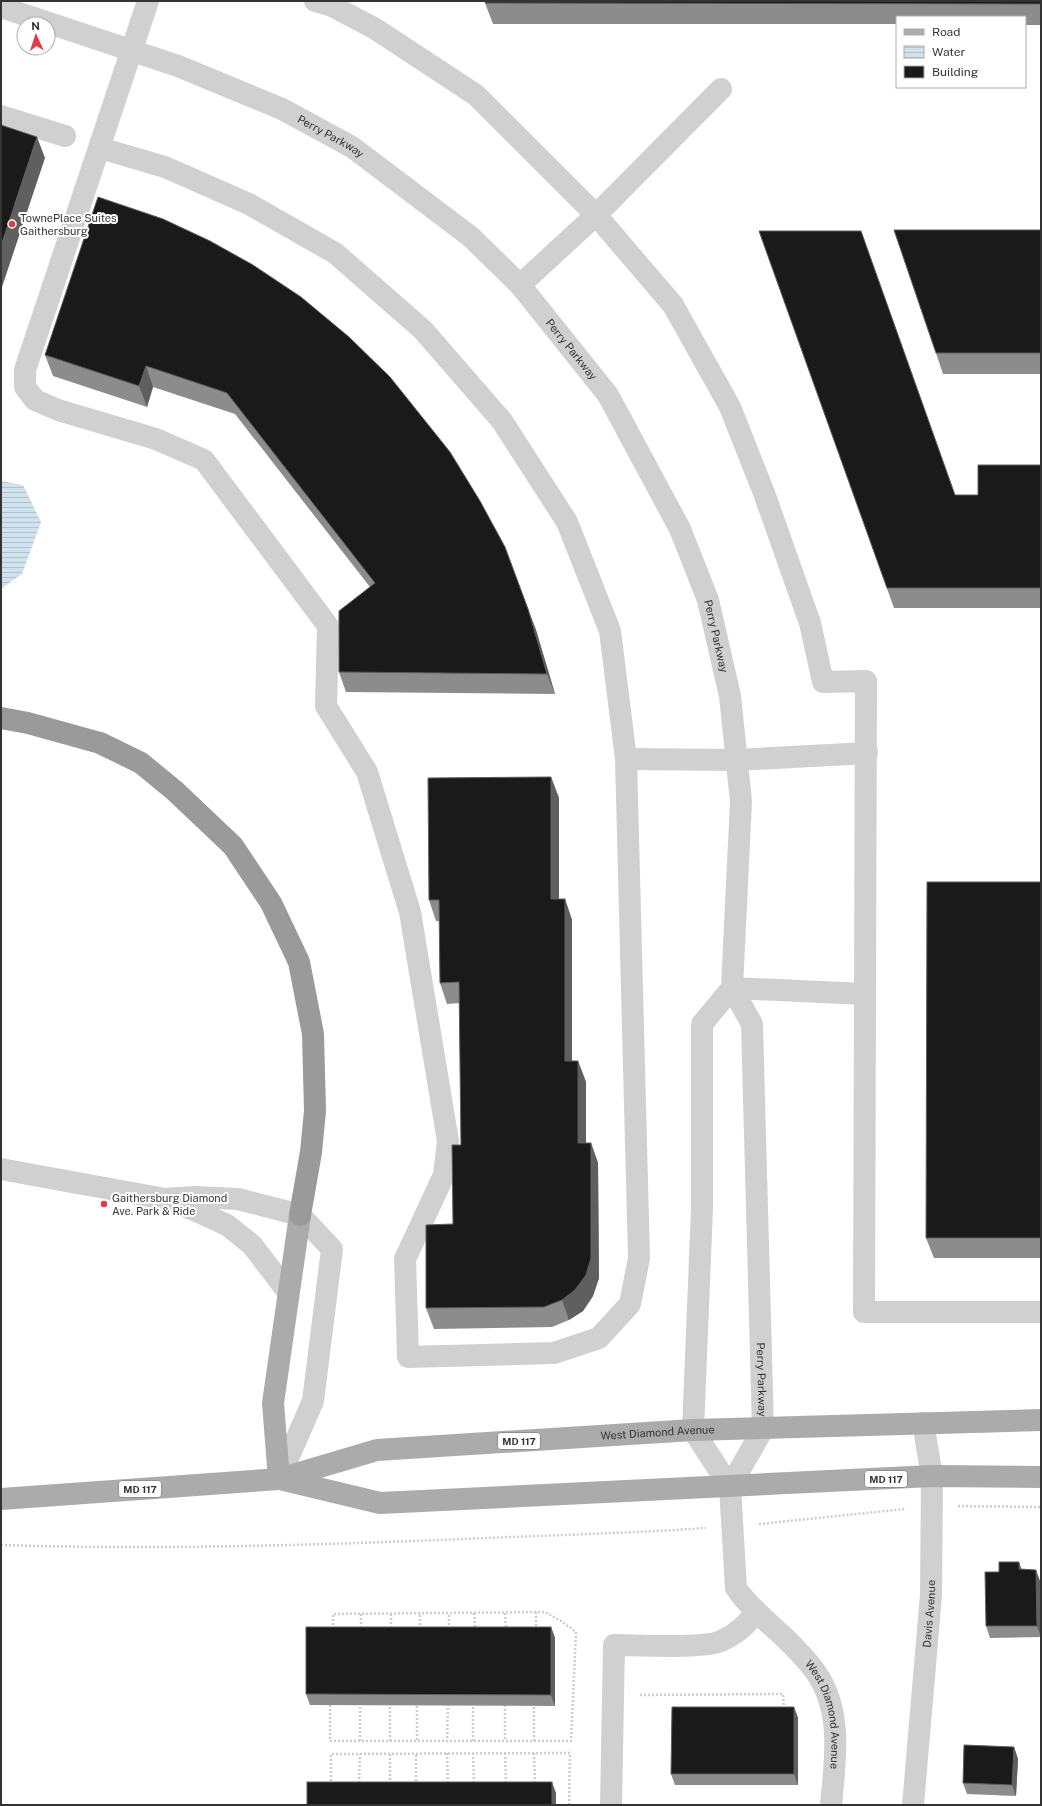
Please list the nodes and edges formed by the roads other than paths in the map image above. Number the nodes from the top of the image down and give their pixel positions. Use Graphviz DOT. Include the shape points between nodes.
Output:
graph roads {
  1 [pos="148,1"];
  2 [pos="315,1"];
  3 [pos="1,7"];
  4 [pos="131,51"];
  5 [pos="721,89"];
  6 [pos="1,116"];
  7 [pos="65,136"];
  8 [pos="100,148"];
  9 [pos="596,215"];
  10 [pos="520,285"];
  11 [pos="1,718"];
  12 [pos="867,753"];
  13 [pos="626,759"];
  14 [pos="736,760"];
  15 [pos="732,988"];
  16 [pos="864,994"];
  17 [pos="1,1169"];
  18 [pos="166,1199"];
  19 [pos="300,1215"];
  20 [pos="288,1292"];
  21 [pos="1041,1312"];
  22 [pos="1041,1420"];
  23 [pos="923,1423"];
  24 [pos="763,1429"];
  25 [pos="694,1430"];
  26 [pos="932,1476"];
  27 [pos="1041,1477"];
  28 [pos="279,1479"];
  29 [pos="730,1487"];
  30 [pos="1,1499"];
  31 [pos="756,1612"];
  32 [pos="611,1805"];
  33 [pos="831,1805"];
  34 [pos="913,1805"];
  1 -- 4 [label="street"];
  2 -- 9 [label="street" via="332,6 374,28 476,95"];
  3 -- 4 [label="street, Perry Parkway"];
  4 -- 8 [label="street"];
  4 -- 10 [label="street, Perry Parkway" via="178,66 282,109 352,147 471,237"];
  5 -- 9 [label="street"];
  6 -- 7 [label="street"];
  8 -- 13 [label="street" via="165,167 249,204 335,253 423,330 502,421 567,522 610,631"];
  8 -- 13 [label="street" via="25,370 25,387 35,400 58,410 156,439 204,460 328,626 326,706 367,772 410,912 448,1141 444,1175 405,1259 408,1357 554,1353 600,1338 630,1304 639,1258"];
  9 -- 10 [label="street"];
  9 -- 12 [label="street" via="673,305 730,407 764,493 810,623 823,682 866,681"];
  10 -- 14 [label="street, Perry Parkway" via="608,395 680,529 708,600 730,696"];
  11 -- 19 [label="highway" via="100,743 141,763 233,846 271,903 299,962 313,1034 315,1111"];
  12 -- 14 [label="street"];
  12 -- 16 [label="street"];
  13 -- 14 [label="street"];
  14 -- 15 [label="street, Perry Parkway" via="741,801"];
  15 -- 16 [label="street"];
  15 -- 24 [label="street, Perry Parkway" via="752,1024"];
  15 -- 25 [label="street" via="702,1024 702,1209"];
  16 -- 21 [label="street" via="864,1312"];
  17 -- 18 [label="street"];
  18 -- 19 [label="street" via="238,1199"];
  18 -- 20 [label="street" via="227,1225 252,1245"];
  19 -- 20 [label="main road"];
  19 -- 28 [label="street" via="332,1249 313,1400"];
  20 -- 28 [label="main road" via="273,1403"];
  22 -- 23 [label="main road, West Diamond Avenue / MD 117"];
  23 -- 24 [label="main road, West Diamond Avenue / MD 117"];
  23 -- 26 [label="street, Davis Avenue"];
  24 -- 25 [label="main road, West Diamond Avenue / MD 117"];
  24 -- 29 [label="street, Perry Parkway"];
  25 -- 28 [label="main road, West Diamond Avenue / MD 117" via="377,1450"];
  25 -- 29 [label="street"];
  26 -- 27 [label="main road, West Diamond Avenue / MD 117"];
  26 -- 29 [label="main road, West Diamond Avenue / MD 117"];
  26 -- 34 [label="street, Davis Avenue" via="931,1595"];
  28 -- 29 [label="main road, West Diamond Avenue / MD 117" via="380,1503"];
  28 -- 30 [label="main road, West Diamond Avenue / MD 117"];
  29 -- 31 [label="street, West Diamond Avenue" via="736,1588"];
  31 -- 32 [label="street" via="742,1629 720,1642 701,1645 614,1645"];
  31 -- 33 [label="street, West Diamond Avenue" via="809,1663 830,1699 835,1722"];
}
